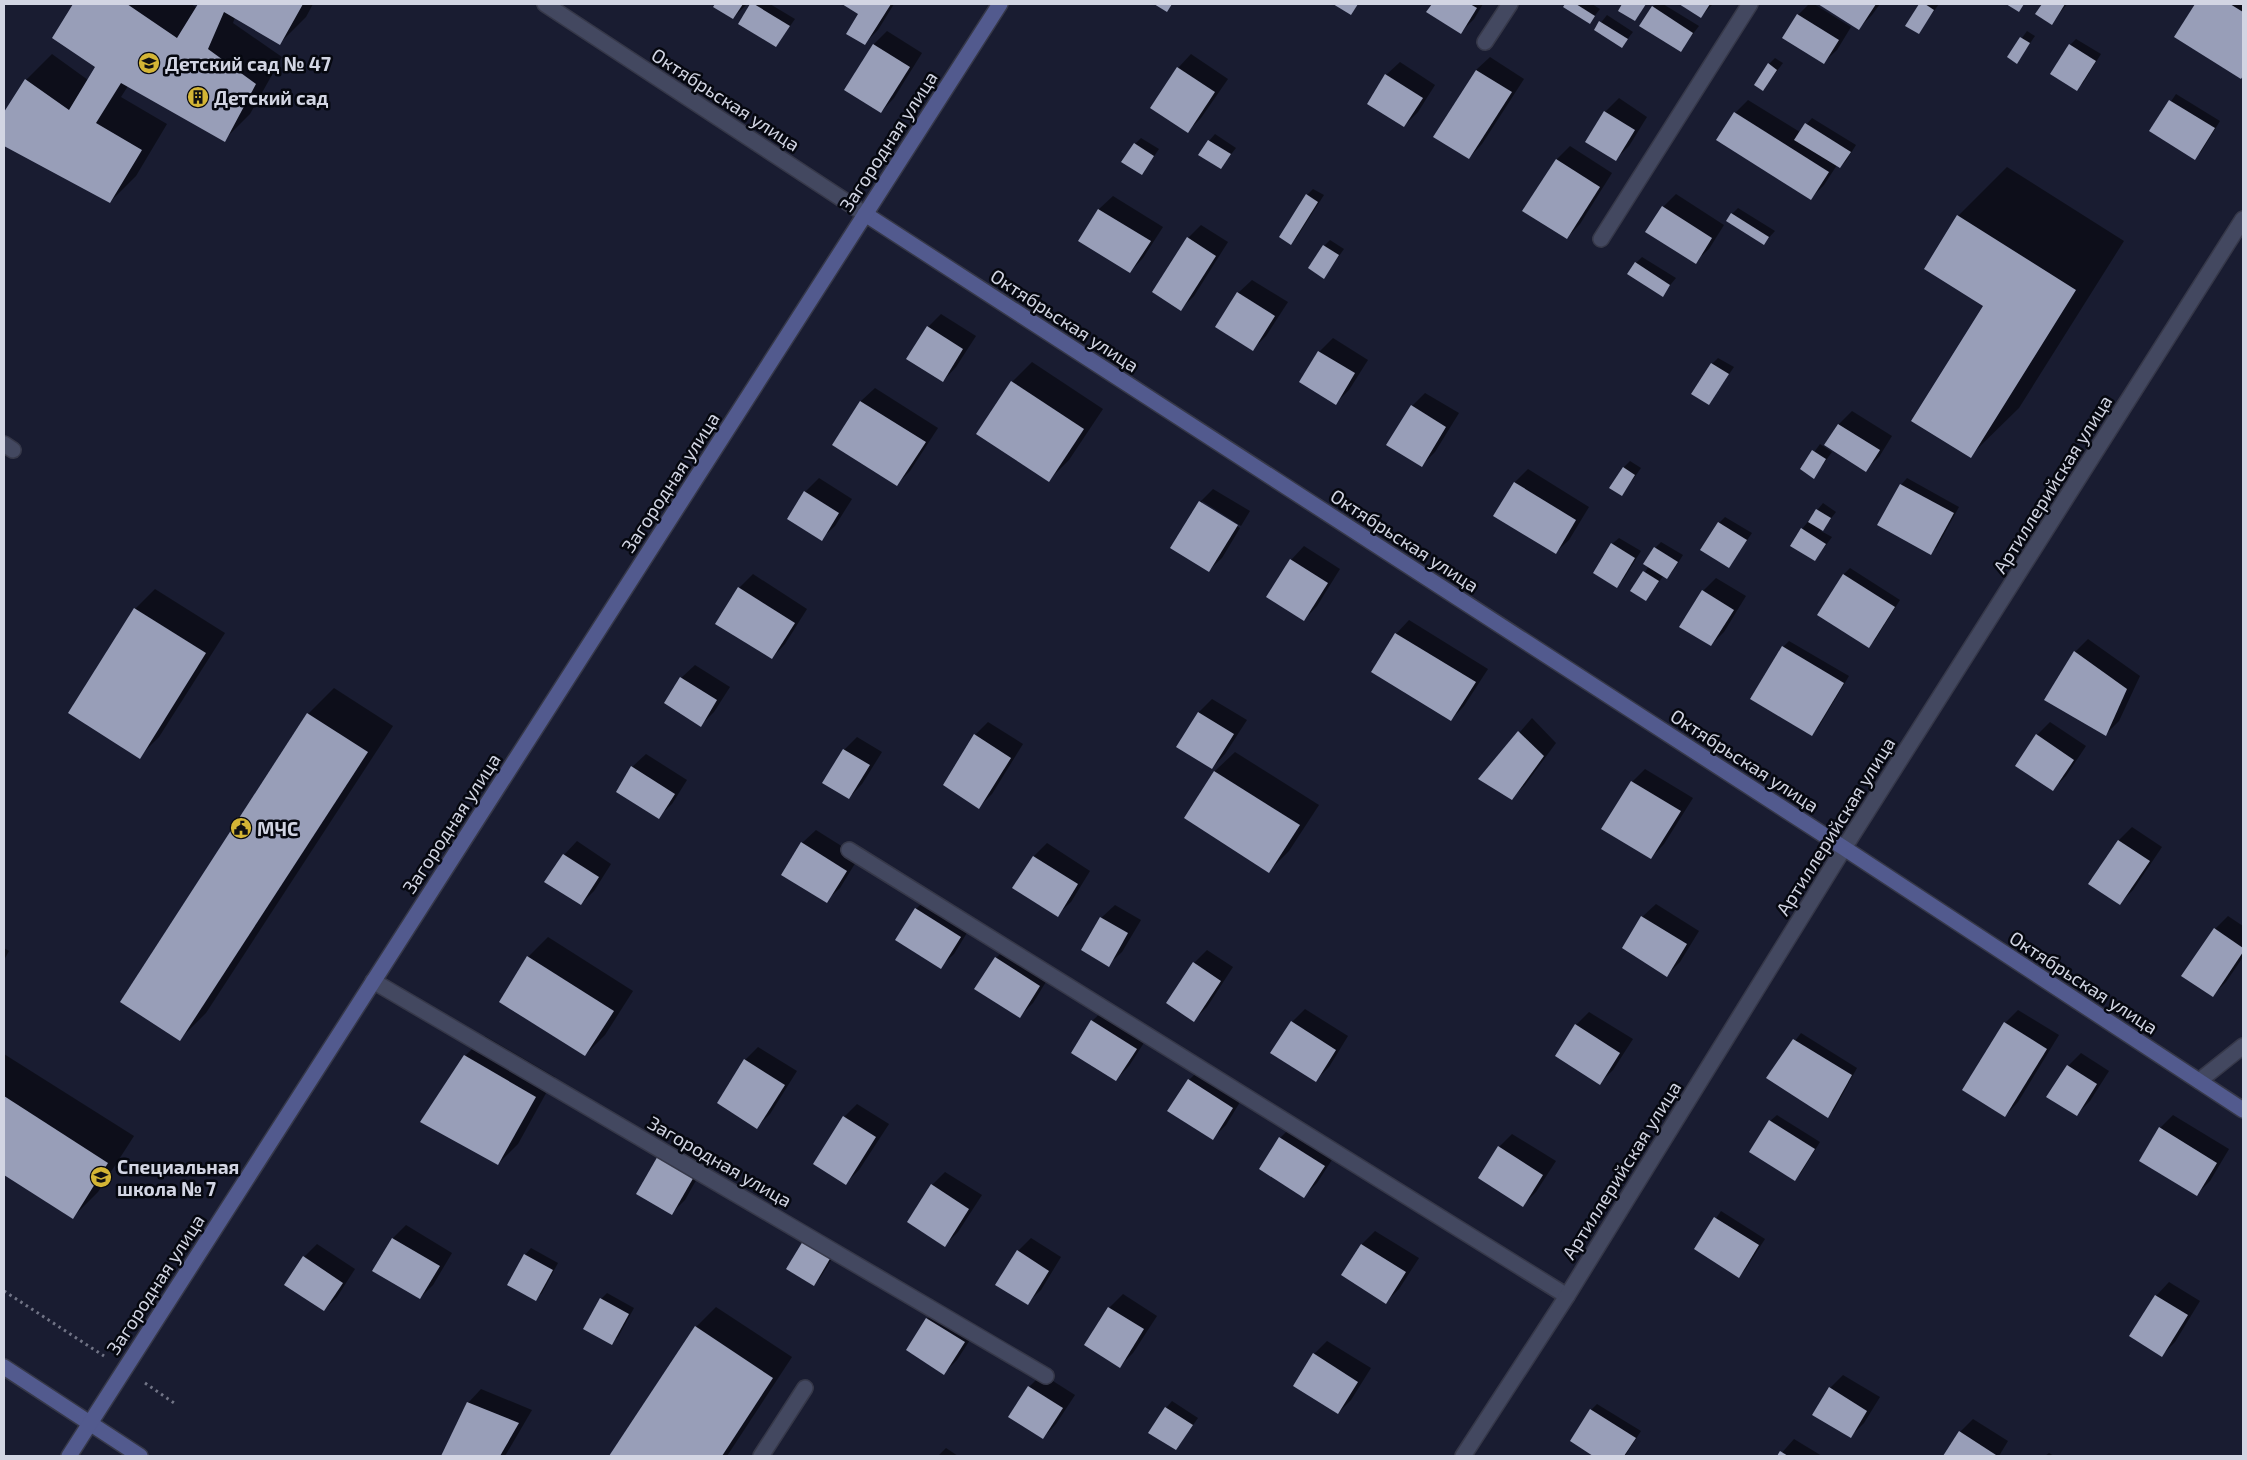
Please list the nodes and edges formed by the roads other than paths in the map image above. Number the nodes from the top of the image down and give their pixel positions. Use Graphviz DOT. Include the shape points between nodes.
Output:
graph roads {
  1 [pos="545,4"];
  2 [pos="1000,4"];
  3 [pos="1510,4"];
  4 [pos="1750,4"];
  5 [pos="1485,42"];
  6 [pos="865,214"];
  7 [pos="2243,219"];
  8 [pos="1601,240"];
  9 [pos="1844,848"];
  10 [pos="849,850"];
  11 [pos="373,981"];
  12 [pos="2243,1046"];
  13 [pos="2199,1081"];
  14 [pos="2243,1110"];
  15 [pos="1567,1296"];
  16 [pos="4,1367"];
  17 [pos="1046,1376"];
  18 [pos="805,1388"];
  19 [pos="90,1424"];
  20 [pos="69,1456"];
  21 [pos="140,1456"];
  22 [pos="761,1456"];
  23 [pos="1463,1456"];
  1 -- 6 [label="street, Октябрьская улица"];
  2 -- 6 [label="main road, Загородная улица"];
  3 -- 5 [label="street"];
  4 -- 8 [label="street"];
  6 -- 9 [label="main road, Октябрьская улица"];
  6 -- 11 [label="main road, Загородная улица"];
  7 -- 9 [label="street, Артиллерийская улица"];
  9 -- 13 [label="main road, Октябрьская улица"];
  9 -- 15 [label="street, Артиллерийская улица"];
  10 -- 15 [label="street"];
  11 -- 17 [label="street, Загородная улица"];
  11 -- 19 [label="main road, Загородная улица"];
  12 -- 13 [label="street"];
  13 -- 14 [label="main road, Октябрьская улица"];
  15 -- 23 [label="street, Артиллерийская улица"];
  16 -- 19 [label="main road"];
  18 -- 22 [label="street"];
  19 -- 20 [label="main road, Загородная улица"];
  19 -- 21 [label="main road"];
}
